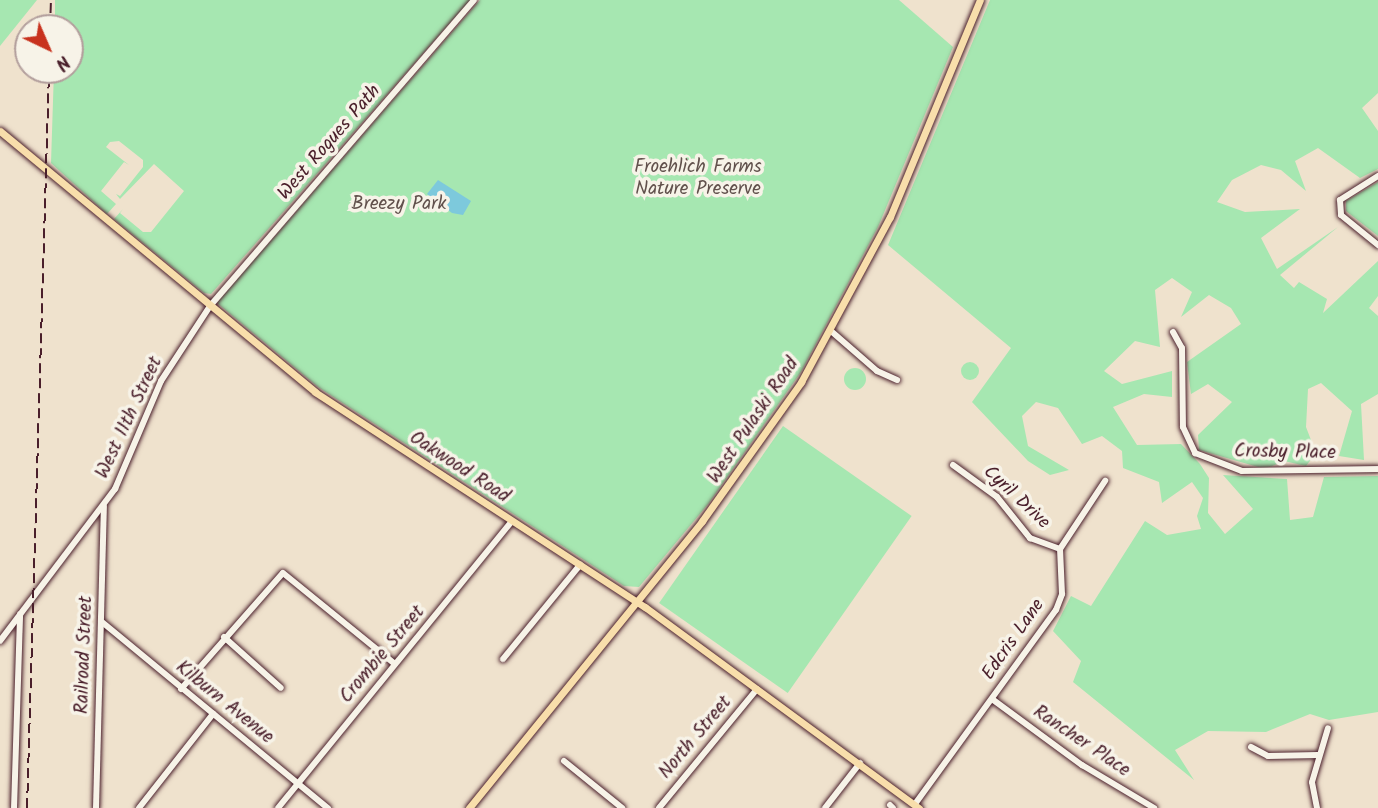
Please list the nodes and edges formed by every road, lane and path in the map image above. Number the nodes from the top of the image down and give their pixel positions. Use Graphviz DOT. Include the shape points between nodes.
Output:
graph roads {
  1 [pos="474,0"];
  2 [pos="980,0"];
  3 [pos="0,131"];
  4 [pos="1378,176"];
  5 [pos="1378,245"];
  6 [pos="210,306"];
  7 [pos="831,331"];
  8 [pos="1173,332"];
  9 [pos="897,380"];
  10 [pos="953,465"];
  11 [pos="1378,469"];
  12 [pos="1105,481"];
  13 [pos="104,504"];
  14 [pos="512,521"];
  15 [pos="1060,549"];
  16 [pos="580,565"];
  17 [pos="638,601"];
  18 [pos="20,613"];
  19 [pos="102,622"];
  20 [pos="1,635"];
  21 [pos="224,637"];
  22 [pos="503,659"];
  23 [pos="395,664"];
  24 [pos="181,688"];
  25 [pos="281,688"];
  26 [pos="757,689"];
  27 [pos="992,699"];
  28 [pos="212,714"];
  29 [pos="1328,728"];
  30 [pos="1251,747"];
  31 [pos="1318,755"];
  32 [pos="564,761"];
  33 [pos="860,763"];
  34 [pos="298,784"];
  35 [pos="917,806"];
  36 [pos="14,808"];
  37 [pos="96,808"];
  38 [pos="139,808"];
  39 [pos="278,808"];
  40 [pos="328,808"];
  41 [pos="469,808"];
  42 [pos="622,808"];
  43 [pos="659,808"];
  44 [pos="825,808"];
  45 [pos="1154,808"];
  46 [pos="1317,808"];
  1 -- 6 [label="street, West Rogues Path"];
  2 -- 7 [label="main road, West Pulaski Road" via="890,217"];
  3 -- 6 [label="main road, Oakwood Road"];
  4 -- 5 [label="street" via="1340,200 1341,215"];
  6 -- 13 [label="street, West 11th Street" via="161,380"];
  6 -- 14 [label="main road, Oakwood Road" via="315,393"];
  7 -- 9 [label="street" via="877,371"];
  7 -- 17 [label="main road, West Pulaski Road" via="739,473"];
  8 -- 11 [label="street, Crosby Place" via="1182,348 1183,427 1195,453 1242,471"];
  10 -- 15 [label="street, Cyril Drive" via="997,497 1030,538"];
  12 -- 15 [label="street"];
  13 -- 18 [label="street, West 11th Street"];
  13 -- 19 [label="street, Railroad Street"];
  14 -- 16 [label="main road, Oakwood Road"];
  14 -- 23 [label="street, Crombie Street"];
  15 -- 27 [label="street, Edcris Lane" via="1062,594 1056,610"];
  16 -- 17 [label="main road, Oakwood Road"];
  16 -- 22 [label="street"];
  17 -- 26 [label="main road, Oakwood Road"];
  17 -- 41 [label="main road, West Pulaski Road"];
  18 -- 20 [label="street, West 11th Street"];
  18 -- 36 [label="street"];
  19 -- 24 [label="street, Kilburn Avenue"];
  19 -- 37 [label="street, Railroad Street"];
  21 -- 23 [label="street" via="283,573"];
  21 -- 24 [label="street"];
  21 -- 25 [label="street"];
  23 -- 34 [label="street, Crombie Street"];
  24 -- 28 [label="street, Kilburn Avenue"];
  26 -- 33 [label="main road, Oakwood Road"];
  26 -- 43 [label="street, North Street"];
  27 -- 35 [label="street, Edcris Lane"];
  27 -- 45 [label="street, Rancher Place" via="1082,765"];
  28 -- 34 [label="street, Kilburn Avenue"];
  28 -- 38 [label="street"];
  29 -- 31 [label="street"];
  30 -- 31 [label="street" via="1268,756"];
  31 -- 46 [label="street" via="1312,782"];
  32 -- 42 [label="street"];
  33 -- 35 [label="main road, Oakwood Road"];
  33 -- 44 [label="street"];
  34 -- 39 [label="street, Crombie Street"];
  34 -- 40 [label="street, Kilburn Avenue"];
}
